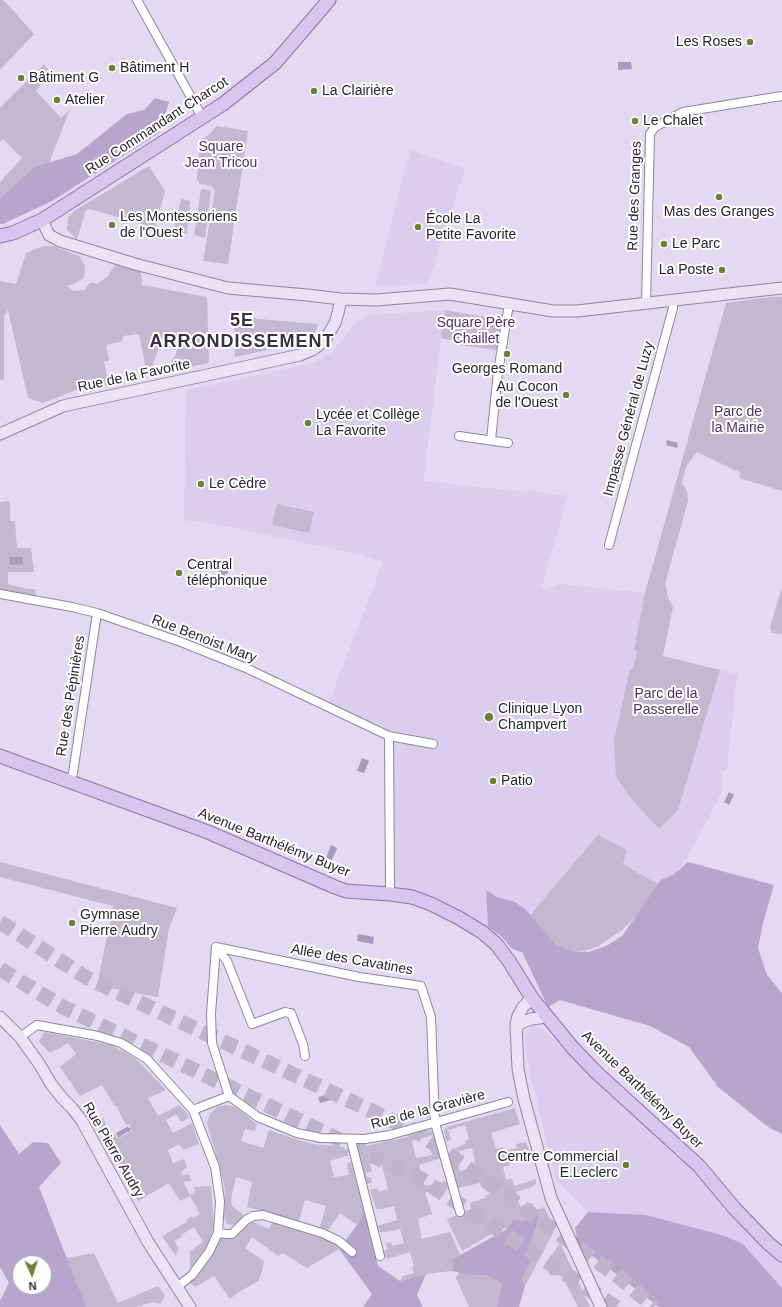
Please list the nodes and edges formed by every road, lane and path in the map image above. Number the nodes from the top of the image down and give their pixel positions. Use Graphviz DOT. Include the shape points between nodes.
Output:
graph roads {
  1 [pos="137,0"];
  2 [pos="329,0"];
  3 [pos="782,96"];
  4 [pos="202,117"];
  5 [pos="42,220"];
  6 [pos="0,236"];
  7 [pos="782,288"];
  8 [pos="341,299"];
  9 [pos="673,300"];
  10 [pos="646,303"];
  11 [pos="508,304"];
  12 [pos="0,434"];
  13 [pos="459,436"];
  14 [pos="491,440"];
  15 [pos="508,443"];
  16 [pos="609,545"];
  17 [pos="0,594"];
  18 [pos="97,614"];
  19 [pos="389,736"];
  20 [pos="433,744"];
  21 [pos="0,756"];
  22 [pos="70,781"];
  23 [pos="390,894"];
  24 [pos="216,947"];
  25 [pos="532,998"];
  26 [pos="0,1017"];
  27 [pos="547,1017"];
  28 [pos="515,1031"];
  29 [pos="20,1038"];
  30 [pos="306,1056"];
  31 [pos="229,1096"];
  32 [pos="508,1102"];
  33 [pos="193,1110"];
  34 [pos="436,1123"];
  35 [pos="351,1140"];
  36 [pos="460,1212"];
  37 [pos="218,1233"];
  38 [pos="352,1252"];
  39 [pos="782,1255"];
  40 [pos="380,1256"];
  41 [pos="177,1287"];
  42 [pos="190,1307"];
  43 [pos="601,1307"];
  1 -- 4 [label="street"];
  2 -- 4 [label="main road, Rue Commandant Charcot" via="275,63 223,104"];
  3 -- 10 [label="street, Rue des Granges" via="683,112 655,127 650,134"];
  4 -- 5 [label="main road, Rue Commandant Charcot"];
  5 -- 6 [label="main road, Rue Commandant Charcot"];
  5 -- 8 [label="main road" via="49,236 135,264 228,288"];
  7 -- 9 [label="main road"];
  8 -- 11 [label="main road" via="376,300 450,294"];
  8 -- 12 [label="main road, Rue de la Favorite" via="335,323 325,340 314,349 300,355 63,406"];
  9 -- 10 [label="main road"];
  9 -- 16 [label="street, Impasse Général de Luzy" via="674,307"];
  10 -- 11 [label="main road" via="563,311"];
  11 -- 14 [label="street"];
  13 -- 14 [label="street"];
  14 -- 15 [label="street"];
  17 -- 18 [label="street, Rue Benoist Mary"];
  18 -- 19 [label="street, Rue Benoist Mary" via="181,642 246,668"];
  18 -- 22 [label="street, Rue des Pépinières"];
  19 -- 20 [label="street, Rue Benoist Mary"];
  19 -- 23 [label="street"];
  21 -- 22 [label="main road, Avenue Barthélémy Buyer"];
  22 -- 23 [label="main road, Avenue Barthélémy Buyer" via="208,832 346,891"];
  23 -- 25 [label="main road, Avenue Barthélémy Buyer" via="412,897 431,904 482,932 496,944 509,961"];
  24 -- 30 [label="street" via="228,961 252,1024 289,1012"];
  24 -- 31 [label="street" via="211,1014 212,1043"];
  24 -- 34 [label="street, Allée des Cavatines" via="359,977 421,986 431,1017"];
  25 -- 27 [label="main road, Avenue Barthélémy Buyer"];
  25 -- 28 [label="main road" via="518,1016"];
  26 -- 29 [label="main road, Rue Pierre Audry"];
  27 -- 28 [label="main road" via="523,1022"];
  27 -- 39 [label="main road, Avenue Barthélémy Buyer" via="596,1072 699,1166 735,1209"];
  28 -- 43 [label="main road" via="518,1069 524,1099 551,1198"];
  29 -- 33 [label="street" via="37,1025 98,1036 121,1043 147,1059"];
  29 -- 41 [label="main road, Rue Pierre Audry" via="51,1084 82,1121 148,1242"];
  31 -- 33 [label="street"];
  31 -- 35 [label="street, Rue de la Gravière" via="258,1117 297,1133"];
  32 -- 34 [label="street, Rue de la Gravière"];
  33 -- 37 [label="street" via="215,1167 220,1200"];
  34 -- 35 [label="street, Rue de la Gravière" via="390,1135"];
  34 -- 36 [label="street, Allée des Cavatines"];
  35 -- 40 [label="street"];
  37 -- 38 [label="street" via="232,1234 246,1220 263,1215 322,1233 339,1241"];
  37 -- 41 [label="street" via="209,1252 192,1276"];
  41 -- 42 [label="main road, Rue Pierre Audry"];
}
